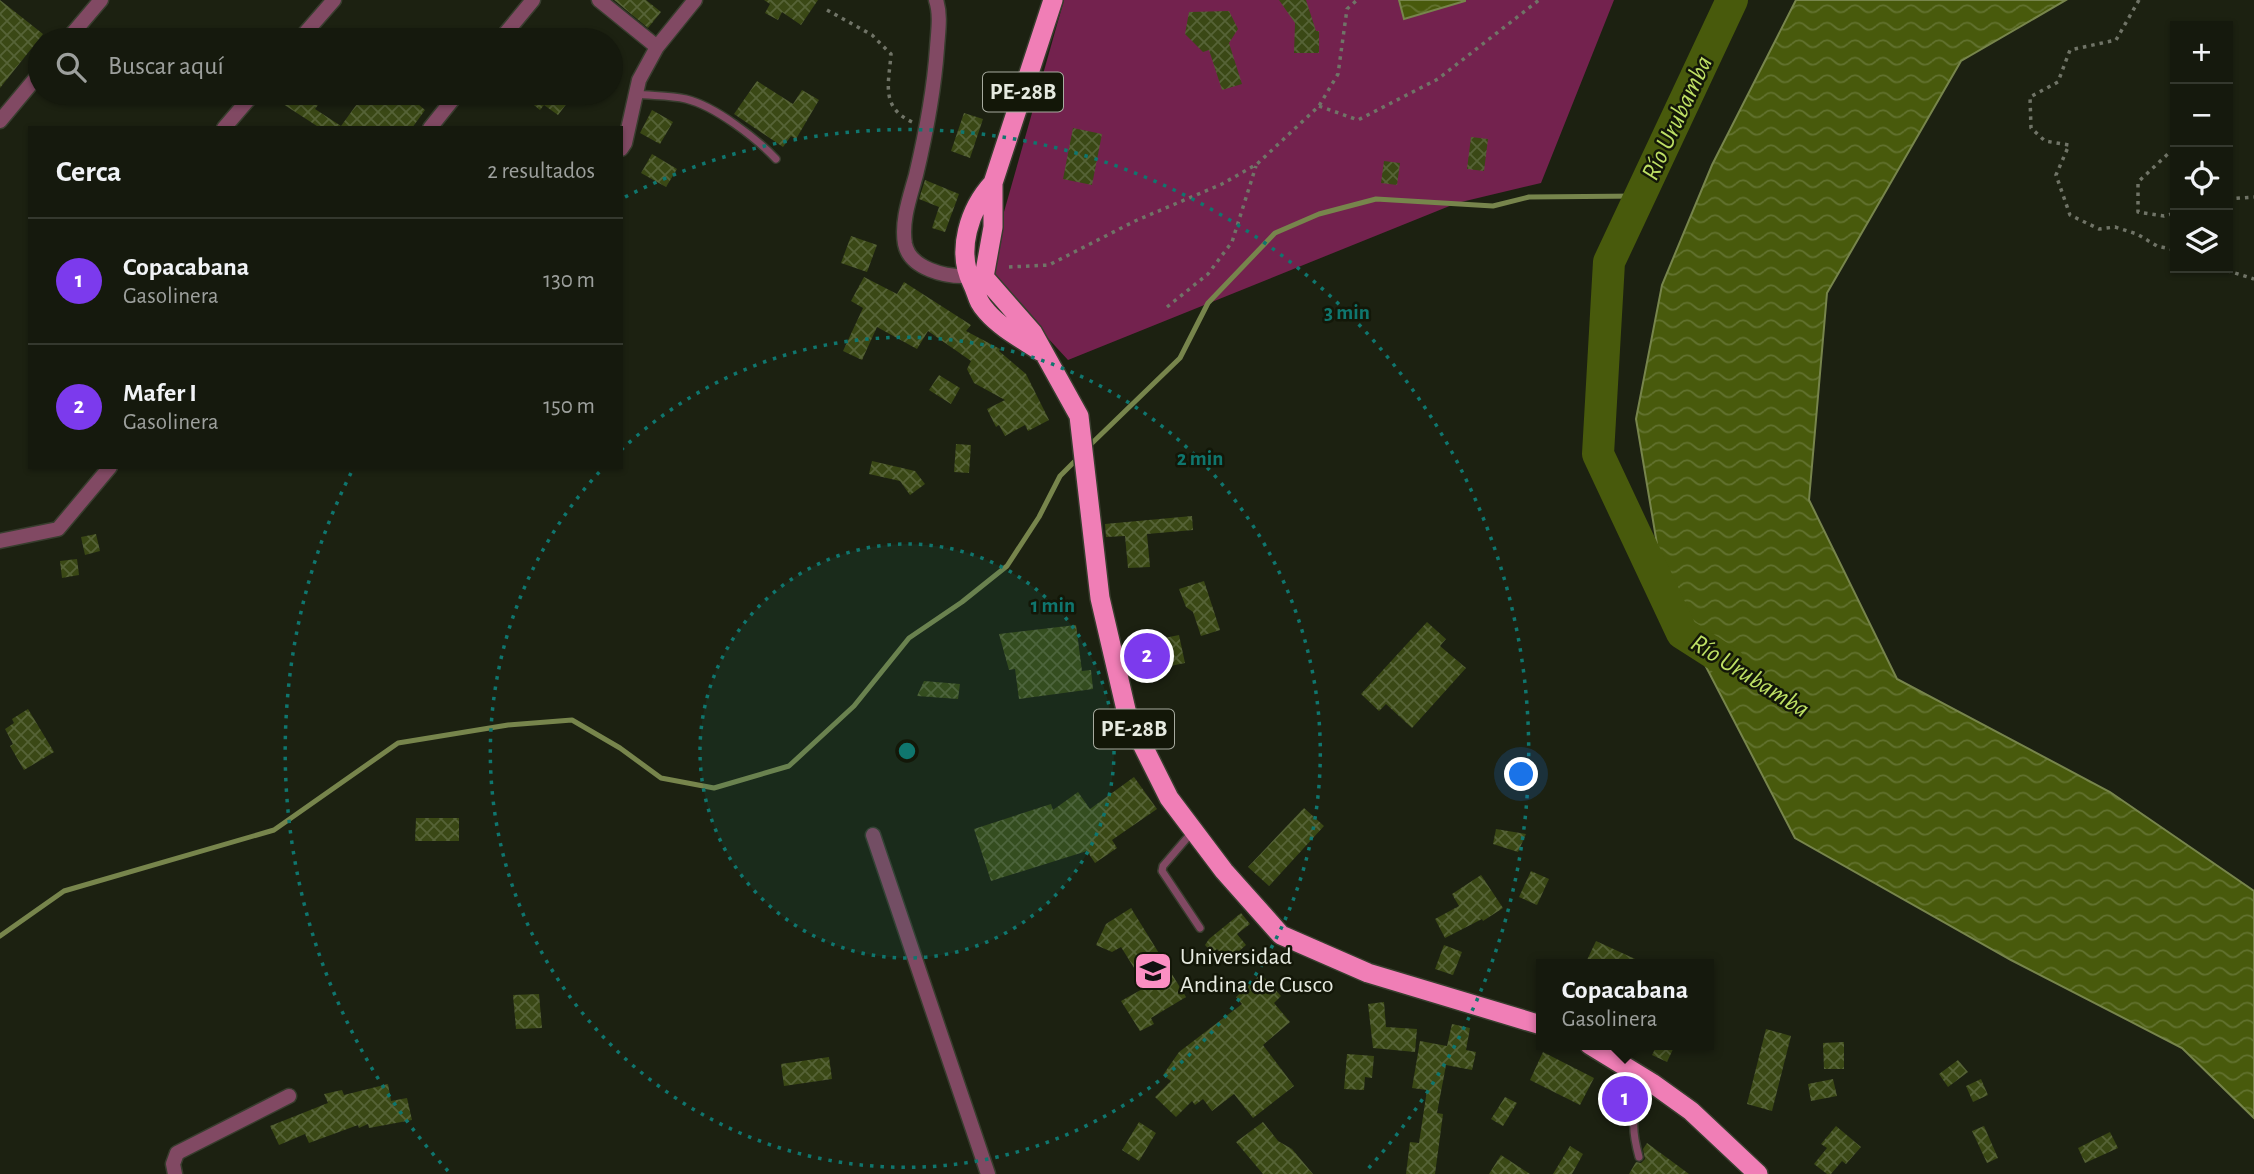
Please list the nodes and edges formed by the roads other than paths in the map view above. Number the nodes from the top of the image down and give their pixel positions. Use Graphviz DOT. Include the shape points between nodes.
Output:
graph roads {
  1 [pos="101,0"];
  2 [pos="334,0"];
  3 [pos="533,0"];
  4 [pos="599,0"];
  5 [pos="695,0"];
  6 [pos="936,0"];
  7 [pos="1053,0"];
  8 [pos="77,28"];
  9 [pos="310,28"];
  10 [pos="510,28"];
  11 [pos="657,47"];
  12 [pos="28,87"];
  13 [pos="636,94"];
  14 [pos="243,105"];
  15 [pos="448,105"];
  16 [pos="0,121"];
  17 [pos="225,126"];
  18 [pos="432,126"];
  19 [pos="623,146"];
  20 [pos="776,159"];
  21 [pos="975,274"];
  22 [pos="108,469"];
  23 [pos="0,541"];
  24 [pos="1193,830"];
  25 [pos="873,835"];
  26 [pos="1200,928"];
  27 [pos="1536,1023"];
  28 [pos="1598,1050"];
  29 [pos="1652,1083"];
  30 [pos="289,1096"];
  31 [pos="1639,1157"];
  32 [pos="176,1174"];
  33 [pos="988,1174"];
  34 [pos="1758,1174"];
  1 -- 8 [label="street"];
  2 -- 9 [label="street"];
  3 -- 10 [label="street"];
  4 -- 11 [label="street"];
  5 -- 11 [label="street"];
  6 -- 21 [label="street" via="936,59 927,128 905,218 905,246 919,264 943,274"];
  7 -- 21 [label="highway, PE-28B" via="993,183 993,227"];
  11 -- 13 [label="street"];
  12 -- 16 [label="street"];
  13 -- 19 [label="street"];
  13 -- 20 [label="lane" via="686,99 714,112"];
  14 -- 17 [label="street"];
  15 -- 18 [label="street"];
  21 -- 24 [label="highway, PE-28B" via="1032,332 1079,416 1100,598 1127,714 1169,799"];
  22 -- 23 [label="street" via="58,528"];
  24 -- 26 [label="lane" via="1161,871"];
  24 -- 27 [label="highway, PE-28B" via="1281,935 1368,973"];
  25 -- 33 [label="street"];
  28 -- 29 [label="highway"];
  29 -- 31 [label="lane" via="1633,1114 1632,1133"];
  29 -- 34 [label="highway" via="1691,1111"];
  30 -- 32 [label="street" via="177,1153"];
}
